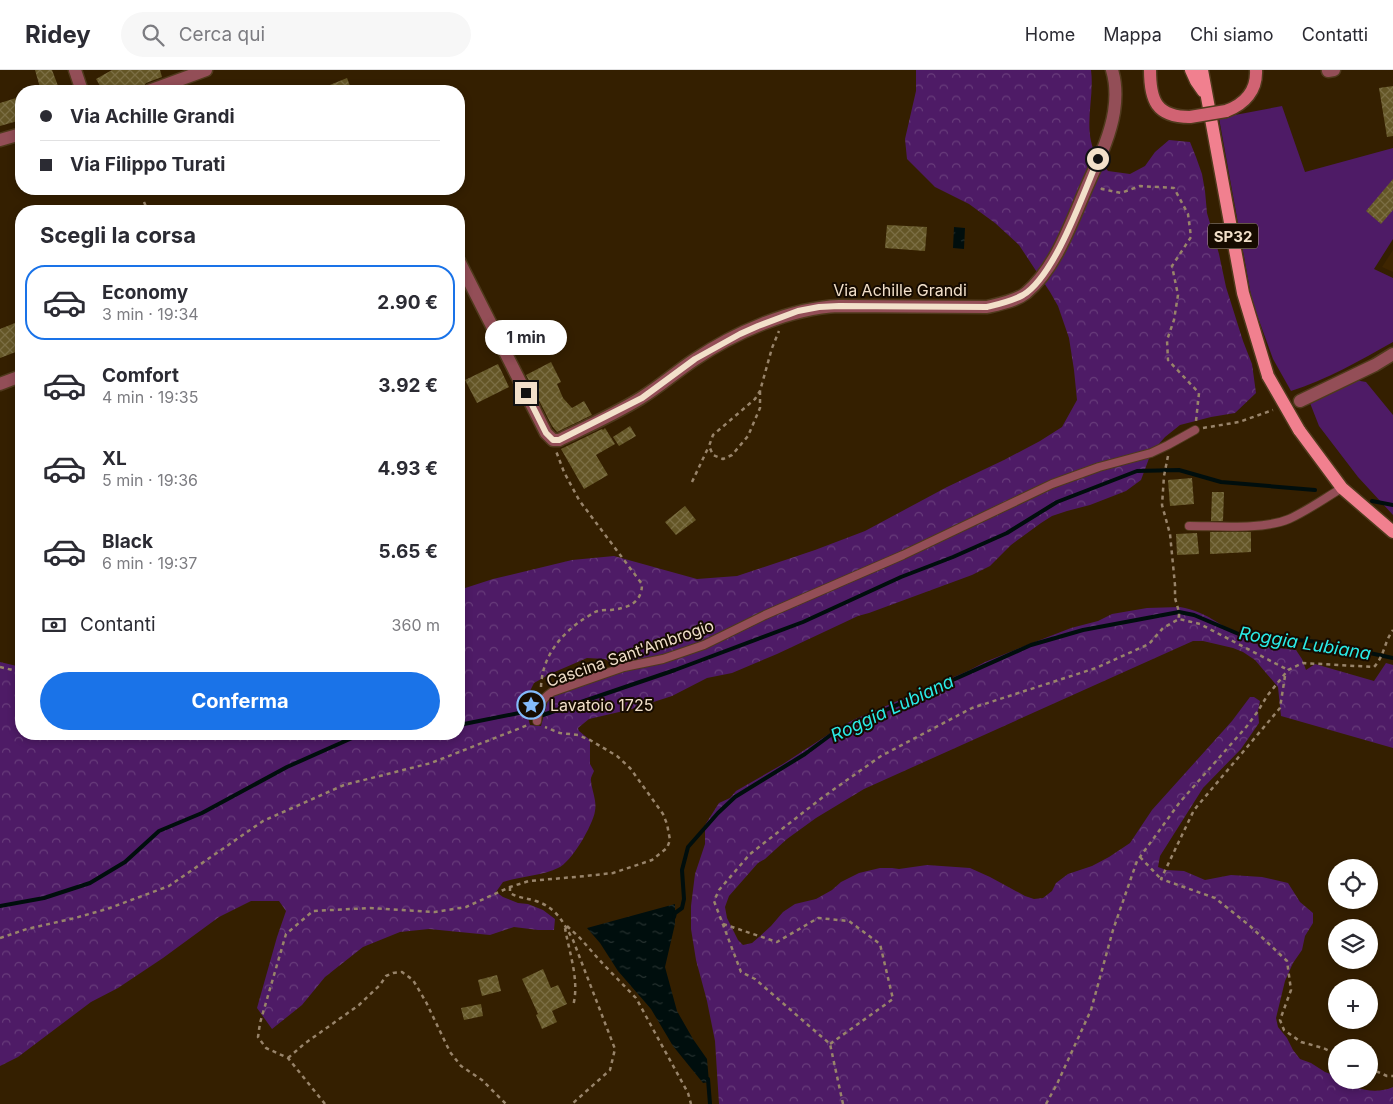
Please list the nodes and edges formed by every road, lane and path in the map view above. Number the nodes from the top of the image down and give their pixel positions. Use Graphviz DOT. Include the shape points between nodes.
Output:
graph roads {
  1 [pos="74,70"];
  2 [pos="206,70"];
  3 [pos="1112,70"];
  4 [pos="1150,70"];
  5 [pos="1191,70"];
  6 [pos="1202,70"];
  7 [pos="1256,70"];
  8 [pos="80,85"];
  9 [pos="165,85"];
  10 [pos="1206,94"];
  11 [pos="15,136"];
  12 [pos="0,140"];
  13 [pos="1092,174"];
  14 [pos="144,202"];
  15 [pos="145,205"];
  16 [pos="465,273"];
  17 [pos="785,315"];
  18 [pos="1393,354"];
  19 [pos="15,378"];
  20 [pos="0,384"];
  21 [pos="760,391"];
  22 [pos="1300,401"];
  23 [pos="1267,412"];
  24 [pos="1194,430"];
  25 [pos="556,440"];
  26 [pos="709,446"];
  27 [pos="1168,455"];
  28 [pos="692,482"];
  29 [pos="1342,488"];
  30 [pos="1189,526"];
  31 [pos="1393,532"];
  32 [pos="1179,619"];
  33 [pos="1393,630"];
  34 [pos="0,668"];
  35 [pos="1288,670"];
  36 [pos="15,671"];
  37 [pos="1285,674"];
  38 [pos="543,698"];
  39 [pos="537,721"];
  40 [pos="1140,857"];
  41 [pos="1161,879"];
  42 [pos="510,887"];
  43 [pos="564,924"];
  44 [pos="723,924"];
  45 [pos="0,938"];
  46 [pos="573,1006"];
  47 [pos="830,1044"];
  48 [pos="1328,1050"];
  49 [pos="288,1058"];
  50 [pos="1378,1072"];
  51 [pos="1393,1076"];
  52 [pos="325,1104"];
  53 [pos="506,1104"];
  54 [pos="572,1104"];
  55 [pos="691,1104"];
  56 [pos="843,1104"];
  57 [pos="1046,1104"];
  1 -- 8 [label="street"];
  2 -- 9 [label="street"];
  3 -- 13 [label="street, Via Achille Grandi" via="1114,110"];
  4 -- 7 [label="street, bridge" via="1151,93 1163,111 1178,117 1190,117 1226,111 1242,103 1255,84"];
  5 -- 10 [label="main road"];
  6 -- 10 [label="main road, SP32"];
  10 -- 29 [label="main road, SP32, bridge" via="1243,294 1268,376 1299,430"];
  11 -- 12 [label="street"];
  13 -- 17 [label="street, Via Achille Grandi" via="1063,242 1044,274 1024,294 1014,299 987,307 829,306"];
  13 -- 24 [label="path" via="1102,189 1121,193 1140,186 1174,188 1188,214 1191,237 1172,266 1178,295 1167,340 1168,360 1199,393"];
  14 -- 15 [label="path"];
  16 -- 25 [label="street" via="546,433"];
  17 -- 21 [label="path"];
  17 -- 25 [label="street, Via Achille Grandi" via="714,348 642,398"];
  18 -- 22 [label="street"];
  19 -- 20 [label="street"];
  21 -- 26 [label="path" via="713,435"];
  21 -- 26 [label="path" via="760,408 748,436 732,455 723,459 713,455"];
  23 -- 24 [label="path" via="1239,422"];
  24 -- 38 [label="lane, Cascina Sant'Ambrogio" via="1151,453 1052,484 704,645 615,670"];
  25 -- 38 [label="path" via="554,446 579,500 642,584 642,593 637,601 620,609 596,611 573,626 554,646 541,679"];
  26 -- 28 [label="path"];
  27 -- 32 [label="path" via="1162,505 1170,534 1174,598"];
  29 -- 30 [label="lane" via="1290,519 1275,523"];
  29 -- 31 [label="main road, SP32"];
  32 -- 35 [label="path" via="1200,624"];
  32 -- 44 [label="path" via="1163,628 1149,644 1096,668 972,708 881,756 822,797 750,854 719,890 714,901"];
  33 -- 35 [label="path" via="1386,639 1380,661 1374,667 1302,663"];
  34 -- 36 [label="path"];
  35 -- 37 [label="path"];
  37 -- 40 [label="path" via="1246,726 1180,802"];
  37 -- 41 [label="path" via="1280,708 1194,810"];
  38 -- 39 [label="lane, Cascina Sant'Ambrogio"];
  39 -- 42 [label="path" via="541,726 560,733 578,735 617,756 630,768 662,814 670,840 652,860 613,873 529,881"];
  39 -- 45 [label="path" via="431,763 344,785 263,821 169,886 107,909"];
  40 -- 41 [label="path"];
  40 -- 57 [label="path" via="1113,930 1091,1010"];
  41 -- 48 [label="path" via="1215,898 1287,961 1290,990 1280,1020 1284,1030 1301,1042"];
  42 -- 43 [label="path" via="514,896 537,901 553,909"];
  42 -- 49 [label="path" via="466,907 435,912 370,908 313,912 286,934 260,1024 258,1036 266,1048"];
  43 -- 46 [label="path" via="576,996"];
  43 -- 54 [label="path" via="615,1049 610,1070"];
  43 -- 55 [label="path" via="636,998"];
  44 -- 47 [label="path" via="741,972 755,979"];
  44 -- 47 [label="path" via="777,942 818,918 849,921 880,944 893,999"];
  47 -- 56 [label="path"];
  49 -- 52 [label="path"];
  49 -- 53 [label="path" via="359,1004 386,976 402,972 413,980 450,1052 461,1066 482,1080"];
  50 -- 51 [label="path"];
}
